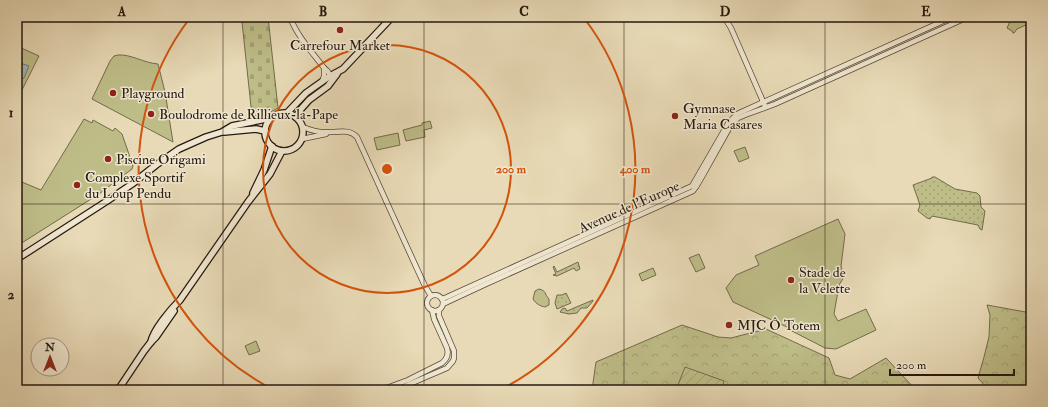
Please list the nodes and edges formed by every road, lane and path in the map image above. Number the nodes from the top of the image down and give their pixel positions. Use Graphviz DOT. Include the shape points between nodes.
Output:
graph roads {
  1 [pos="290,17"];
  2 [pos="392,17"];
  3 [pos="724,17"];
  4 [pos="952,17"];
  5 [pos="968,17"];
  6 [pos="324,68"];
  7 [pos="337,73"];
  8 [pos="330,76"];
  9 [pos="322,82"];
  10 [pos="328,86"];
  11 [pos="765,105"];
  12 [pos="288,113"];
  13 [pos="296,117"];
  14 [pos="271,118"];
  15 [pos="303,127"];
  16 [pos="265,131"];
  17 [pos="222,132"];
  18 [pos="330,132"];
  19 [pos="302,139"];
  20 [pos="272,146"];
  21 [pos="282,151"];
  22 [pos="248,202"];
  23 [pos="17,259"];
  24 [pos="432,296"];
  25 [pos="442,299"];
  26 [pos="443,304"];
  27 [pos="432,310"];
  28 [pos="439,310"];
  29 [pos="399,383"];
  30 [pos="390,388"];
  31 [pos="405,388"];
  32 [pos="117,389"];
  33 [pos="381,390"];
  1 -- 6 [label="street"];
  2 -- 7 [label="main road"];
  3 -- 11 [label="street"];
  4 -- 11 [label="street, Avenue de l'Europe"];
  5 -- 11 [label="street, Avenue de l'Europe" via="825,82 774,104"];
  6 -- 8 [label="street"];
  6 -- 9 [label="street"];
  7 -- 8 [label="main road"];
  7 -- 10 [label="main road"];
  8 -- 9 [label="main road"];
  8 -- 10 [label="street"];
  9 -- 12 [label="main road" via="306,92"];
  10 -- 13 [label="main road" via="309,100"];
  11 -- 25 [label="street, Avenue de l'Europe" via="737,114 729,122 692,186"];
  11 -- 26 [label="street, Avenue de l'Europe" via="734,121 693,191"];
  12 -- 13 [label="main road"];
  12 -- 14 [label="main road" via="276,114"];
  13 -- 15 [label="main road"];
  14 -- 16 [label="main road"];
  14 -- 17 [label="main road" via="232,126"];
  15 -- 18 [label="street"];
  15 -- 19 [label="main road"];
  16 -- 17 [label="main road" via="256,129"];
  16 -- 20 [label="main road"];
  17 -- 23 [label="main road" via="179,149 107,201"];
  18 -- 19 [label="street"];
  18 -- 24 [label="street" via="350,132 357,137 425,286"];
  19 -- 21 [label="main road" via="294,148"];
  20 -- 21 [label="main road"];
  20 -- 22 [label="main road" via="264,170"];
  21 -- 22 [label="main road" via="270,174"];
  22 -- 32 [label="main road"];
  24 -- 25 [label="street"];
  24 -- 27 [label="street" via="428,304"];
  25 -- 26 [label="street"];
  26 -- 28 [label="street"];
  27 -- 28 [label="street"];
  27 -- 29 [label="street" via="447,348 447,357 442,363"];
  28 -- 31 [label="street" via="439,316 454,351 453,361 447,368"];
  29 -- 30 [label="street"];
  29 -- 31 [label="street"];
  30 -- 33 [label="street"];
}
